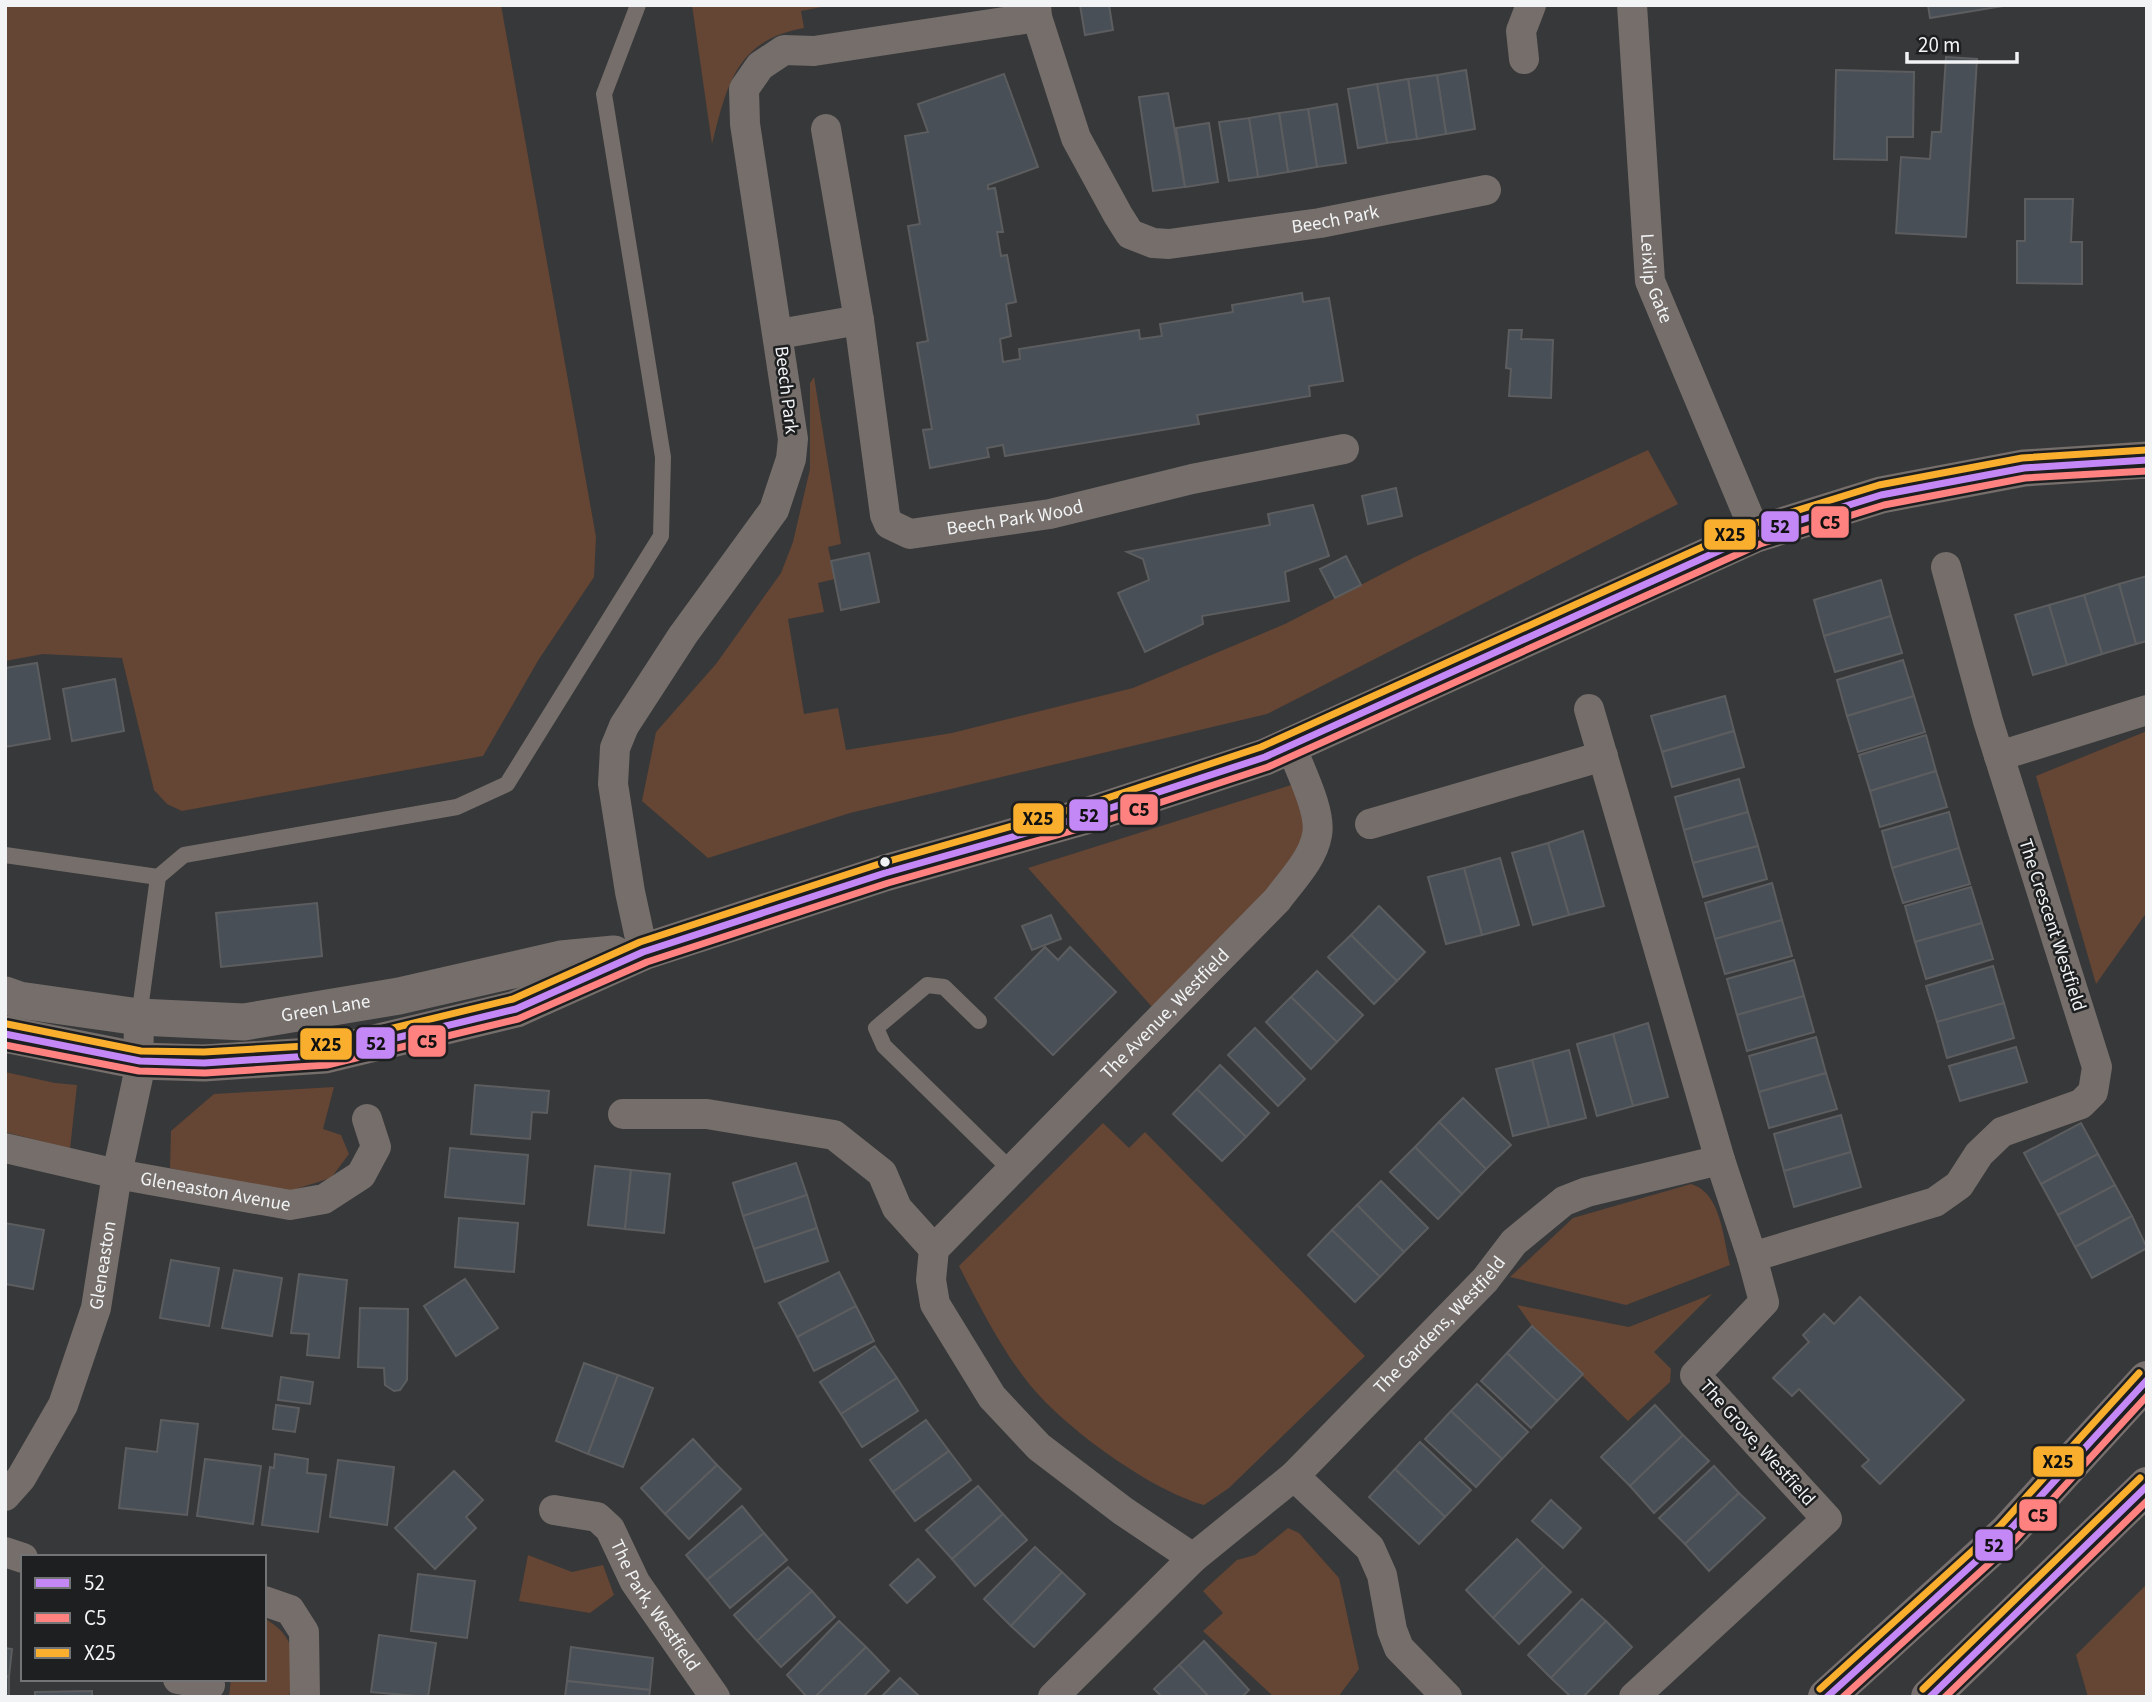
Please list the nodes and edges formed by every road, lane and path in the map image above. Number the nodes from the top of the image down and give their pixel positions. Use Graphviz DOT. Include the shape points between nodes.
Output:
graph roads {
  1 [pos="638,5"];
  2 [pos="1531,5"];
  3 [pos="1632,5"];
  4 [pos="1037,11"];
  5 [pos="1524,59"];
  6 [pos="826,129"];
  7 [pos="1486,190"];
  8 [pos="859,320"];
  9 [pos="779,334"];
  10 [pos="1344,449"];
  11 [pos="2147,460"];
  12 [pos="1756,534"];
  13 [pos="1946,567"];
  14 [pos="1589,709"];
  15 [pos="2147,710"];
  16 [pos="1291,746"];
  17 [pos="1603,756"];
  18 [pos="1999,756"];
  19 [pos="1370,824"];
  20 [pos="5,855"];
  21 [pos="158,877"];
  22 [pos="643,952"];
  23 [pos="5,995"];
  24 [pos="5,1017"];
  25 [pos="139,1017"];
  26 [pos="979,1021"];
  27 [pos="5,1034"];
  28 [pos="140,1061"];
  29 [pos="623,1114"];
  30 [pos="367,1119"];
  31 [pos="5,1148"];
  32 [pos="1720,1160"];
  33 [pos="1011,1170"];
  34 [pos="117,1174"];
  35 [pos="934,1250"];
  36 [pos="1752,1257"];
  37 [pos="2147,1380"];
  38 [pos="1294,1476"];
  39 [pos="2147,1486"];
  40 [pos="5,1496"];
  41 [pos="554,1510"];
  42 [pos="1193,1558"];
  43 [pos="266,1602"];
  44 [pos="188,1681"];
  45 [pos="210,1685"];
  46 [pos="305,1697"];
  47 [pos="715,1697"];
  48 [pos="1053,1697"];
  49 [pos="1447,1697"];
  50 [pos="1633,1697"];
  51 [pos="1827,1697"];
  52 [pos="1930,1697"];
  1 -- 21 [label="lane" via="604,94 663,457 661,536 507,784 457,807 184,855"];
  2 -- 5 [label="street" via="1521,32"];
  3 -- 12 [label="street, Leixlip Gate" via="1650,281"];
  4 -- 7 [label="street, Beech Park" via="1076,138 1130,234 1170,244 1320,223"];
  4 -- 9 [label="street, Beech Park" via="814,51 784,50 760,66 742,98"];
  6 -- 8 [label="street, Beech Park Wood"];
  8 -- 9 [label="street"];
  8 -- 10 [label="street, Beech Park Wood" via="885,515 889,524 909,534 1050,514 1192,479"];
  9 -- 22 [label="street, Beech Park" via="793,439 775,510 683,635 624,726 615,748 614,784"];
  11 -- 12 [label="street, Green Lane" via="2024,468 1881,495"];
  12 -- 16 [label="street, Green Lane"];
  13 -- 18 [label="street, The Crescent Westfield"];
  14 -- 17 [label="street"];
  15 -- 18 [label="street"];
  16 -- 22 [label="street, Green Lane" via="1086,816 885,873"];
  16 -- 33 [label="street, The Avenue, Westfield" via="1317,816 1317,835 1304,864 1277,900"];
  17 -- 19 [label="street"];
  17 -- 32 [label="street"];
  18 -- 36 [label="street, The Crescent Westfield" via="2097,1067 2093,1092 2081,1104 2002,1132 1979,1154 1959,1185 1935,1202"];
  20 -- 21 [label="lane"];
  21 -- 25 [label="lane"];
  22 -- 25 [label="street, Green Lane" via="561,959 399,996 244,1022"];
  22 -- 28 [label="street, Green Lane" via="516,1009 324,1055 204,1063"];
  23 -- 25 [label="street, Green Lane"];
  24 -- 28 [label="street" via="96,1035"];
  25 -- 28 [label="street, Gleneaston"];
  26 -- 33 [label="lane" via="944,988 927,985 876,1028 884,1046"];
  27 -- 28 [label="street, Green Lane"];
  28 -- 34 [label="street, Gleneaston"];
  29 -- 35 [label="street" via="707,1114 834,1135 882,1172 897,1208"];
  30 -- 34 [label="street, Gleneaston Avenue" via="376,1147 361,1175 324,1199 290,1205"];
  31 -- 34 [label="street, Gleneaston Avenue"];
  32 -- 36 [label="street"];
  32 -- 38 [label="street, The Gardens, Westfield" via="1564,1201 1514,1242 1485,1280"];
  33 -- 35 [label="street, The Avenue, Westfield"];
  34 -- 40 [label="street, Gleneaston" via="96,1308 63,1405"];
  35 -- 42 [label="street" via="930,1280 935,1304 992,1397 1039,1447"];
  36 -- 50 [label="street, The Grove, Westfield" via="1764,1302 1695,1375 1827,1519"];
  37 -- 51 [label="main road" via="2007,1533"];
  38 -- 42 [label="street, The Gardens, Westfield"];
  38 -- 49 [label="street" via="1370,1548 1399,1648"];
  39 -- 52 [label="main road"];
  41 -- 47 [label="street, The Park, Westfield" via="597,1517 610,1529 635,1583"];
  42 -- 48 [label="street"];
  43 -- 46 [label="street" via="290,1609 304,1632"];
  44 -- 45 [label="street"];
}
